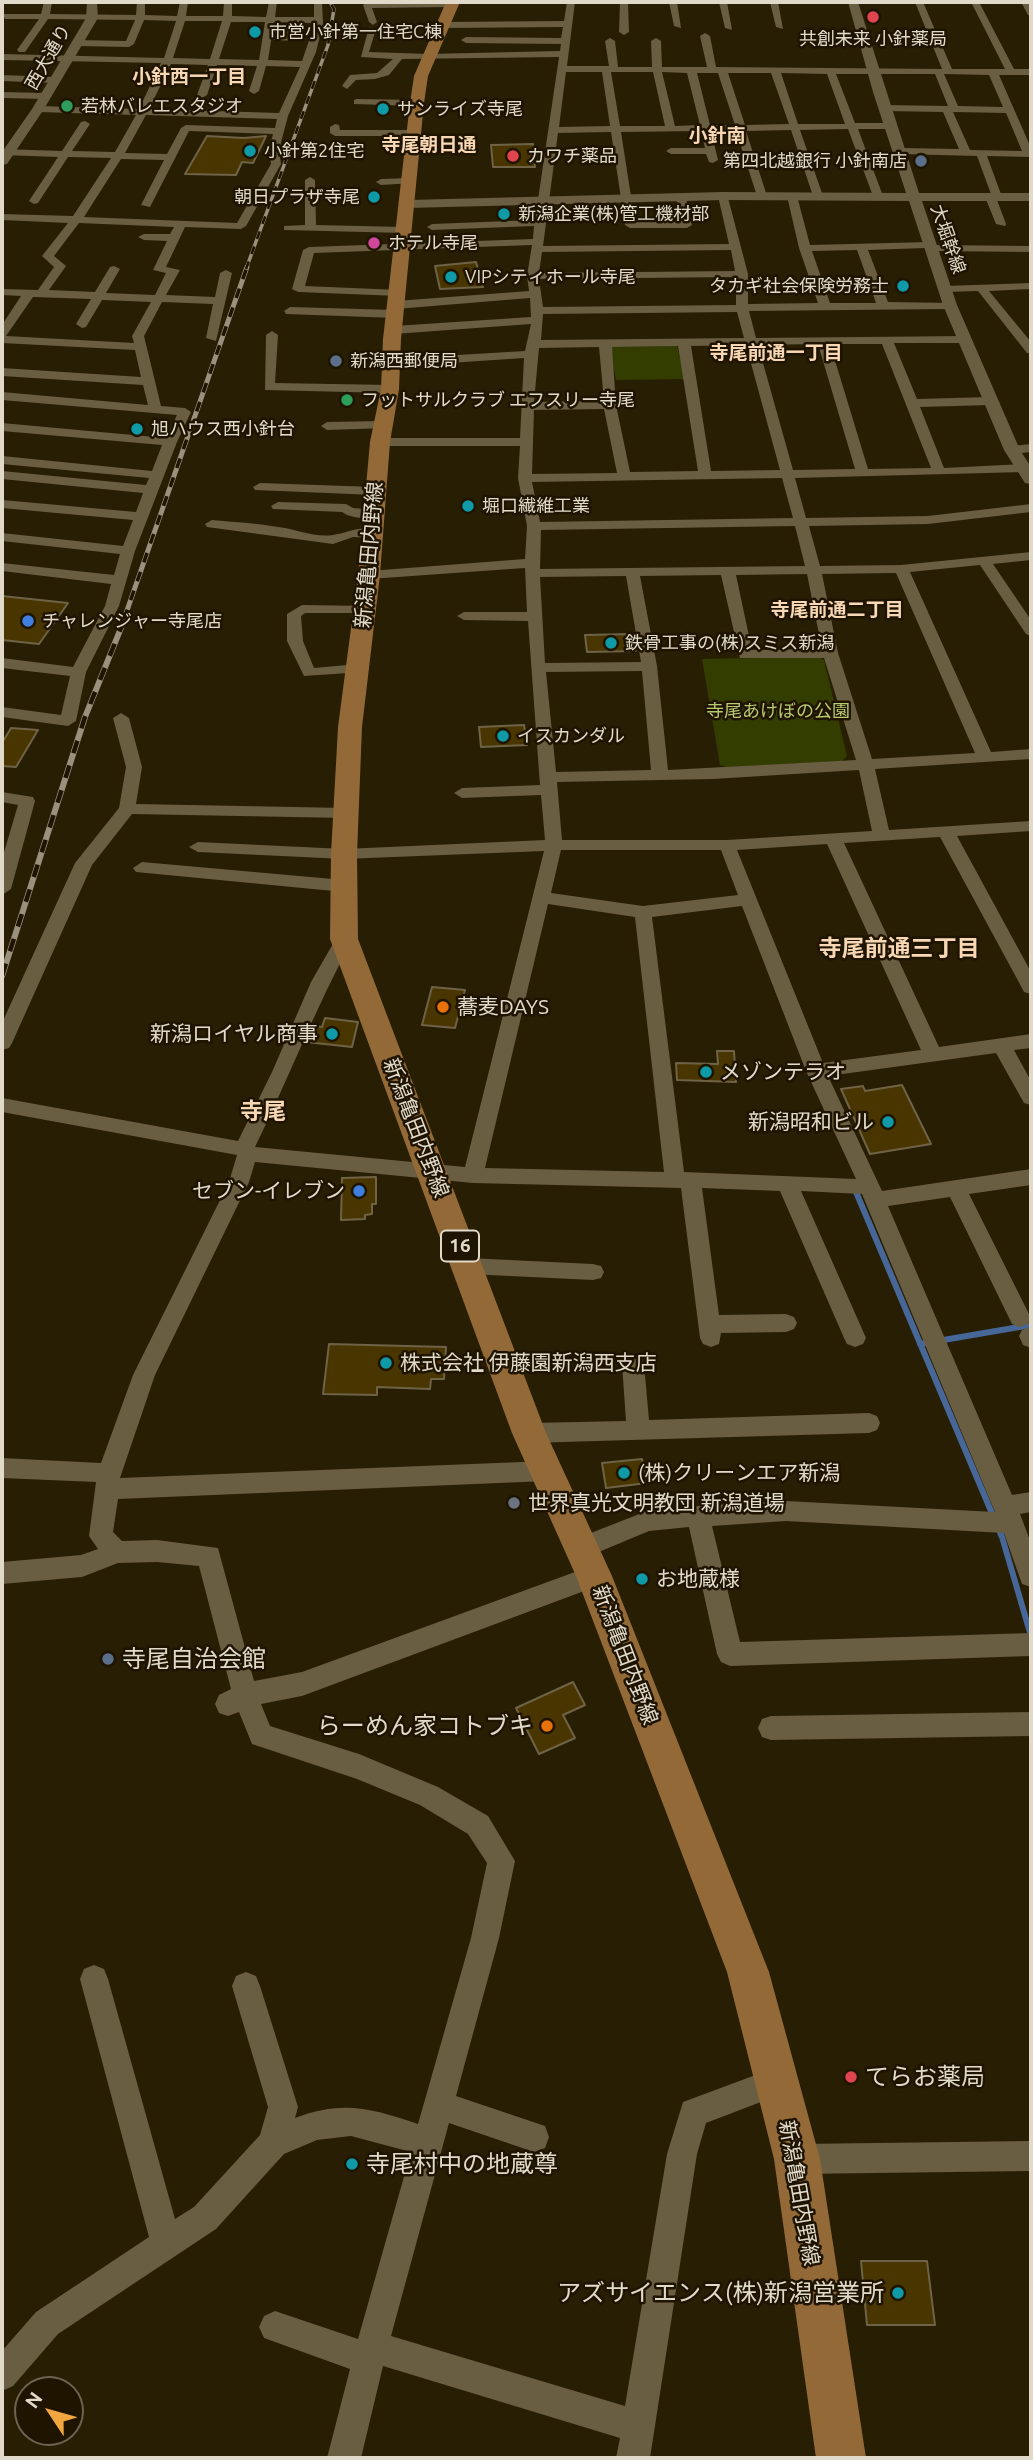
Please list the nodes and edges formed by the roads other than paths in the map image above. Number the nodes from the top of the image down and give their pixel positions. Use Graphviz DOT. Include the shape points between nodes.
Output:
graph roads {
  1 [pos="48,2"];
  2 [pos="92,2"];
  3 [pos="141,2"];
  4 [pos="184,2"];
  5 [pos="228,2"];
  6 [pos="273,2"];
  7 [pos="318,2"];
  8 [pos="571,2"];
  9 [pos="624,2"];
  10 [pos="673,2"];
  11 [pos="723,2"];
  12 [pos="774,2"];
  13 [pos="853,2"];
  14 [pos="919,2"];
  15 [pos="975,2"];
  16 [pos="1025,2"];
  17 [pos="409,11"];
  18 [pos="1031,13"];
  19 [pos="3,15"];
  20 [pos="45,17"];
  21 [pos="454,17"];
  22 [pos="92,18"];
  23 [pos="140,19"];
  24 [pos="567,19"];
  25 [pos="183,20"];
  26 [pos="319,20"];
  27 [pos="228,21"];
  28 [pos="271,21"];
  29 [pos="678,26"];
  30 [pos="780,27"];
  31 [pos="729,28"];
  32 [pos="624,32"];
  33 [pos="705,36"];
  34 [pos="565,41"];
  35 [pos="610,41"];
  36 [pos="656,41"];
  37 [pos="76,43"];
  38 [pos="22,50"];
  39 [pos="564,54"];
  40 [pos="428,56"];
  41 [pos="2,57"];
  42 [pos="68,58"];
  43 [pos="167,60"];
  44 [pos="215,61"];
  45 [pos="263,62"];
  46 [pos="305,64"];
  47 [pos="562,69"];
  48 [pos="610,69"];
  49 [pos="691,69"];
  50 [pos="717,69"];
  51 [pos="775,69"];
  52 [pos="657,70"];
  53 [pos="830,70"];
  54 [pos="872,70"];
  55 [pos="943,71"];
  56 [pos="993,72"];
  57 [pos="1011,72"];
  58 [pos="1031,72"];
  59 [pos="2,78"];
  60 [pos="55,80"];
  61 [pos="348,80"];
  62 [pos="254,92"];
  63 [pos="2,95"];
  64 [pos="202,95"];
  65 [pos="46,96"];
  66 [pos="358,102"];
  67 [pos="144,108"];
  68 [pos="884,108"];
  69 [pos="38,109"];
  70 [pos="951,109"];
  71 [pos="1012,110"];
  72 [pos="285,111"];
  73 [pos="416,119"];
  74 [pos="361,123"];
  75 [pos="85,124"];
  76 [pos="890,126"];
  77 [pos="794,127"];
  78 [pos="852,127"];
  79 [pos="706,128"];
  80 [pos="739,128"];
  81 [pos="670,129"];
  82 [pos="555,130"];
  83 [pos="615,130"];
  84 [pos="279,131"];
  85 [pos="335,134"];
  86 [pos="671,151"];
  87 [pos="901,151"];
  88 [pos="966,153"];
  89 [pos="981,153"];
  90 [pos="66,154"];
  91 [pos="1030,154"];
  92 [pos="4,155"];
  93 [pos="117,156"];
  94 [pos="170,157"];
  95 [pos="310,180"];
  96 [pos="723,196"];
  97 [pos="762,196"];
  98 [pos="792,196"];
  99 [pos="818,196"];
  100 [pos="878,196"];
  101 [pos="912,196"];
  102 [pos="993,197"];
  103 [pos="1031,197"];
  104 [pos="626,198"];
  105 [pos="681,198"];
  106 [pos="545,200"];
  107 [pos="34,201"];
  108 [pos="146,205"];
  109 [pos="406,212"];
  110 [pos="2,217"];
  111 [pos="79,218"];
  112 [pos="181,223"];
  113 [pos="538,223"];
  114 [pos="1001,224"];
  115 [pos="288,228"];
  116 [pos="311,229"];
  117 [pos="144,237"];
  118 [pos="176,238"];
  119 [pos="536,246"];
  120 [pos="736,247"];
  121 [pos="861,247"];
  122 [pos="930,247"];
  123 [pos="805,248"];
  124 [pos="1031,249"];
  125 [pos="114,269"];
  126 [pos="226,273"];
  127 [pos="742,274"];
  128 [pos="533,276"];
  129 [pos="1031,286"];
  130 [pos="981,288"];
  131 [pos="945,289"];
  132 [pos="2,292"];
  133 [pos="36,293"];
  134 [pos="535,294"];
  135 [pos="100,295"];
  136 [pos="157,298"];
  137 [pos="218,301"];
  138 [pos="950,305"];
  139 [pos="825,306"];
  140 [pos="883,306"];
  141 [pos="742,308"];
  142 [pos="396,310"];
  143 [pos="290,311"];
  144 [pos="537,315"];
  145 [pos="82,324"];
  146 [pos="2,333"];
  147 [pos="272,335"];
  148 [pos="212,338"];
  149 [pos="2,339"];
  150 [pos="964,339"];
  151 [pos="887,340"];
  152 [pos="823,341"];
  153 [pos="752,342"];
  154 [pos="605,343"];
  155 [pos="684,343"];
  156 [pos="141,347"];
  157 [pos="533,349"];
  158 [pos="1031,350"];
  159 [pos="2,372"];
  160 [pos="390,376"];
  161 [pos="147,381"];
  162 [pos="2,396"];
  163 [pos="990,401"];
  164 [pos="912,403"];
  165 [pos="610,405"];
  166 [pos="528,406"];
  167 [pos="155,409"];
  168 [pos="327,426"];
  169 [pos="2,427"];
  170 [pos="382,434"];
  171 [pos="170,442"];
  172 [pos="527,442"];
  173 [pos="1031,448"];
  174 [pos="1012,450"];
  175 [pos="2,460"];
  176 [pos="939,472"];
  177 [pos="788,473"];
  178 [pos="863,473"];
  179 [pos="1027,473"];
  180 [pos="2,475"];
  181 [pos="157,475"];
  182 [pos="705,475"];
  183 [pos="624,476"];
  184 [pos="525,478"];
  185 [pos="260,487"];
  186 [pos="150,490"];
  187 [pos="2,504"];
  188 [pos="278,506"];
  189 [pos="1031,508"];
  190 [pos="374,513"];
  191 [pos="141,517"];
  192 [pos="801,520"];
  193 [pos="212,524"];
  194 [pos="534,526"];
  195 [pos="2,537"];
  196 [pos="128,551"];
  197 [pos="1031,556"];
  198 [pos="984,561"];
  199 [pos="2,567"];
  200 [pos="533,568"];
  201 [pos="901,569"];
  202 [pos="814,571"];
  203 [pos="632,572"];
  204 [pos="728,573"];
  205 [pos="369,575"];
  206 [pos="118,580"];
  207 [pos="364,609"];
  208 [pos="464,616"];
  209 [pos="535,617"];
  210 [pos="1031,631"];
  211 [pos="830,653"];
  212 [pos="2,663"];
  213 [pos="649,666"];
  214 [pos="538,668"];
  215 [pos="358,669"];
  216 [pos="78,672"];
  217 [pos="2,712"];
  218 [pos="121,718"];
  219 [pos="1031,754"];
  220 [pos="985,757"];
  221 [pos="866,766"];
  222 [pos="660,775"];
  223 [pos="547,784"];
  224 [pos="462,793"];
  225 [pos="2,797"];
  226 [pos="128,808"];
  227 [pos="346,813"];
  228 [pos="1031,826"];
  229 [pos="946,832"];
  230 [pos="882,835"];
  231 [pos="833,838"];
  232 [pos="8,844"];
  233 [pos="554,845"];
  234 [pos="727,845"];
  235 [pos="198,847"];
  236 [pos="344,854"];
  237 [pos="142,868"];
  238 [pos="3,884"];
  239 [pos="344,886"];
  240 [pos="541,897"];
  241 [pos="748,900"];
  242 [pos="643,912"];
  243 [pos="344,939"];
  244 [pos="1031,988"];
  245 [pos="1031,1041"];
  246 [pos="2,1043"];
  247 [pos="1002,1045"];
  248 [pos="933,1054"];
  249 [pos="816,1070"];
  250 [pos="1031,1098"];
  251 [pos="2,1105"];
  252 [pos="246,1152"];
  253 [pos="433,1171"];
  254 [pos="473,1175"];
  255 [pos="1031,1177"];
  256 [pos="683,1181"];
  257 [pos="787,1182"];
  258 [pos="956,1188"];
  259 [pos="872,1194"];
  260 [pos="468,1266"];
  261 [pos="593,1272"];
  262 [pos="786,1323"];
  263 [pos="1027,1331"];
  264 [pos="855,1338"];
  265 [pos="633,1364"];
  266 [pos="869,1423"];
  267 [pos="638,1430"];
  268 [pos="529,1433"];
  269 [pos="2,1468"];
  270 [pos="547,1471"];
  271 [pos="108,1481"];
  272 [pos="1031,1502"];
  273 [pos="1008,1515"];
  274 [pos="698,1516"];
  275 [pos="117,1552"];
  276 [pos="588,1562"];
  277 [pos="2,1573"];
  278 [pos="1031,1576"];
  279 [pos="1031,1645"];
  280 [pos="237,1700"];
  281 [pos="1031,1724"];
  282 [pos="771,1728"];
  283 [pos="94,1979"];
  284 [pos="246,1986"];
  285 [pos="777,2082"];
  286 [pos="439,2105"];
  287 [pos="534,2137"];
  288 [pos="273,2143"];
  289 [pos="429,2143"];
  290 [pos="1031,2156"];
  291 [pos="797,2159"];
  292 [pos="167,2245"];
  293 [pos="275,2327"];
  294 [pos="371,2352"];
  295 [pos="2,2375"];
  296 [pos="636,2426"];
  297 [pos="344,2458"];
  298 [pos="633,2458"];
  299 [pos="841,2458"];
  1 -- 20 [label="street"];
  2 -- 22 [label="street, 西大通り"];
  3 -- 23 [label="street"];
  4 -- 25 [label="street"];
  5 -- 27 [label="street"];
  6 -- 28 [label="street"];
  7 -- 26 [label="street"];
  8 -- 24 [label="street"];
  9 -- 32 [label="street"];
  10 -- 29 [label="street"];
  11 -- 31 [label="street"];
  12 -- 30 [label="street"];
  13 -- 54 [label="street, 大堀幹線"];
  14 -- 55 [label="street"];
  15 -- 57 [label="street"];
  16 -- 18 [label="street"];
  17 -- 21 [label="street"];
  19 -- 20 [label="street"];
  20 -- 22 [label="street"];
  20 -- 38 [label="street"];
  21 -- 24 [label="street"];
  21 -- 24 [label="street"];
  21 -- 34 [label="street"];
  21 -- 40 [label="main road, 新潟亀田内野線 / 16"];
  21 -- 40 [label="street" via="367,5 372,26 364,54"];
  22 -- 23 [label="street"];
  22 -- 37 [label="street, 西大通り"];
  23 -- 25 [label="street"];
  23 -- 37 [label="street" via="129,44"];
  24 -- 34 [label="street"];
  25 -- 27 [label="street"];
  25 -- 43 [label="street"];
  26 -- 28 [label="street"];
  26 -- 46 [label="street"];
  27 -- 28 [label="street"];
  27 -- 44 [label="street"];
  28 -- 45 [label="street"];
  33 -- 50 [label="street"];
  34 -- 39 [label="street"];
  35 -- 48 [label="street"];
  36 -- 52 [label="street"];
  37 -- 42 [label="street, 西大通り"];
  39 -- 40 [label="street"];
  39 -- 47 [label="street"];
  40 -- 61 [label="street" via="392,68 379,78"];
  40 -- 73 [label="main road, 新潟亀田内野線 / 16"];
  41 -- 42 [label="street"];
  42 -- 43 [label="street"];
  42 -- 60 [label="street, 西大通り"];
  43 -- 44 [label="street"];
  43 -- 67 [label="street"];
  44 -- 45 [label="street"];
  44 -- 64 [label="street"];
  45 -- 46 [label="street"];
  45 -- 62 [label="street"];
  46 -- 72 [label="street"];
  47 -- 48 [label="street"];
  47 -- 82 [label="street"];
  48 -- 52 [label="street"];
  48 -- 83 [label="street"];
  49 -- 50 [label="street"];
  49 -- 52 [label="street"];
  49 -- 79 [label="street"];
  50 -- 51 [label="street"];
  50 -- 80 [label="street"];
  51 -- 53 [label="street"];
  51 -- 77 [label="street"];
  52 -- 81 [label="street"];
  53 -- 54 [label="street"];
  53 -- 78 [label="street"];
  54 -- 55 [label="street"];
  54 -- 68 [label="street, 大堀幹線"];
  55 -- 56 [label="street"];
  55 -- 70 [label="street"];
  56 -- 57 [label="street"];
  56 -- 71 [label="street"];
  57 -- 58 [label="street"];
  59 -- 60 [label="street"];
  60 -- 65 [label="street, 西大通り"];
  63 -- 65 [label="street"];
  65 -- 69 [label="street, 西大通り"];
  66 -- 73 [label="street"];
  67 -- 69 [label="street"];
  67 -- 72 [label="street"];
  67 -- 93 [label="street"];
  68 -- 70 [label="street"];
  68 -- 76 [label="street, 大堀幹線"];
  69 -- 92 [label="street, 西大通り"];
  70 -- 71 [label="street"];
  70 -- 88 [label="street"];
  71 -- 91 [label="street"];
  72 -- 84 [label="street"];
  73 -- 74 [label="street"];
  73 -- 85 [label="street"];
  73 -- 109 [label="main road, 新潟亀田内野線 / 16"];
  75 -- 90 [label="street"];
  76 -- 78 [label="street"];
  76 -- 87 [label="street, 大堀幹線"];
  77 -- 78 [label="street"];
  77 -- 80 [label="street"];
  77 -- 99 [label="street"];
  78 -- 100 [label="street"];
  79 -- 80 [label="street"];
  79 -- 81 [label="street"];
  79 -- 86 [label="street" via="712,155"];
  80 -- 97 [label="street"];
  81 -- 83 [label="street"];
  82 -- 83 [label="street"];
  82 -- 106 [label="street"];
  83 -- 104 [label="street"];
  84 -- 94 [label="street" via="186,128"];
  84 -- 112 [label="street" via="276,164 241,226"];
  87 -- 88 [label="street"];
  87 -- 101 [label="street, 大堀幹線"];
  88 -- 89 [label="street"];
  89 -- 91 [label="street"];
  89 -- 102 [label="street"];
  90 -- 92 [label="street"];
  90 -- 93 [label="street"];
  90 -- 107 [label="street"];
  93 -- 94 [label="street"];
  93 -- 111 [label="street"];
  94 -- 108 [label="street"];
  95 -- 116 [label="street"];
  96 -- 97 [label="street"];
  96 -- 105 [label="street"];
  96 -- 120 [label="street"];
  97 -- 98 [label="street"];
  98 -- 99 [label="street"];
  98 -- 123 [label="street"];
  99 -- 100 [label="street"];
  100 -- 101 [label="street"];
  101 -- 102 [label="street"];
  101 -- 122 [label="street, 大堀幹線"];
  102 -- 103 [label="street"];
  102 -- 114 [label="street"];
  104 -- 105 [label="street"];
  104 -- 105 [label="street" via="630,225 687,225"];
  104 -- 106 [label="street"];
  106 -- 109 [label="street"];
  106 -- 113 [label="street"];
  109 -- 113 [label="street"];
  109 -- 116 [label="street"];
  109 -- 119 [label="street"];
  109 -- 142 [label="main road, 新潟亀田内野線 / 16"];
  109 -- 142 [label="street" via="309,250 299,289"];
  110 -- 111 [label="street"];
  111 -- 112 [label="street"];
  111 -- 133 [label="street" via="48,256 60,266"];
  112 -- 118 [label="street"];
  113 -- 119 [label="street"];
  115 -- 116 [label="street"];
  117 -- 118 [label="street"];
  118 -- 136 [label="street" via="159,270 174,270"];
  119 -- 120 [label="street"];
  119 -- 128 [label="street"];
  120 -- 127 [label="street"];
  121 -- 122 [label="street"];
  121 -- 123 [label="street"];
  121 -- 140 [label="street"];
  122 -- 124 [label="street"];
  122 -- 131 [label="street, 大堀幹線"];
  123 -- 139 [label="street"];
  125 -- 135 [label="street"];
  126 -- 137 [label="street"];
  127 -- 128 [label="street"];
  127 -- 141 [label="street"];
  128 -- 134 [label="street"];
  129 -- 130 [label="street"];
  130 -- 131 [label="street"];
  130 -- 158 [label="street"];
  131 -- 138 [label="street, 大堀幹線"];
  132 -- 133 [label="street"];
  133 -- 135 [label="street"];
  133 -- 146 [label="street"];
  134 -- 142 [label="street"];
  134 -- 144 [label="street"];
  135 -- 136 [label="street"];
  135 -- 145 [label="street"];
  136 -- 137 [label="street"];
  136 -- 156 [label="street" via="138,336"];
  137 -- 148 [label="street"];
  138 -- 140 [label="street"];
  138 -- 150 [label="street, 大堀幹線"];
  139 -- 140 [label="street"];
  139 -- 141 [label="street"];
  141 -- 144 [label="street"];
  141 -- 153 [label="street"];
  142 -- 143 [label="street"];
  142 -- 144 [label="street"];
  142 -- 160 [label="main road, 新潟亀田内野線 / 16"];
  144 -- 157 [label="street"];
  147 -- 160 [label="street" via="269,387"];
  149 -- 156 [label="street"];
  150 -- 151 [label="street"];
  150 -- 163 [label="street, 大堀幹線"];
  151 -- 152 [label="street"];
  151 -- 164 [label="street"];
  152 -- 153 [label="street"];
  152 -- 178 [label="street"];
  153 -- 155 [label="street"];
  153 -- 177 [label="street"];
  154 -- 155 [label="street"];
  154 -- 157 [label="street"];
  154 -- 165 [label="street"];
  155 -- 182 [label="street"];
  156 -- 161 [label="street"];
  157 -- 160 [label="street"];
  157 -- 166 [label="street"];
  159 -- 161 [label="street"];
  160 -- 170 [label="main road, 新潟亀田内野線 / 16"];
  161 -- 167 [label="street"];
  162 -- 167 [label="street"];
  163 -- 164 [label="street"];
  163 -- 174 [label="street, 大堀幹線"];
  164 -- 176 [label="street"];
  165 -- 166 [label="street"];
  165 -- 183 [label="street"];
  166 -- 172 [label="street"];
  167 -- 171 [label="street" via="185,412"];
  168 -- 170 [label="street"];
  169 -- 171 [label="street"];
  170 -- 172 [label="street"];
  170 -- 190 [label="main road, 新潟亀田内野線 / 16"];
  171 -- 181 [label="street"];
  172 -- 184 [label="street"];
  173 -- 174 [label="street"];
  174 -- 179 [label="street, 大堀幹線"];
  175 -- 181 [label="street"];
  176 -- 178 [label="street"];
  176 -- 179 [label="street"];
  177 -- 178 [label="street"];
  177 -- 182 [label="street"];
  177 -- 192 [label="street"];
  180 -- 186 [label="street"];
  181 -- 186 [label="street"];
  182 -- 183 [label="street"];
  183 -- 184 [label="street"];
  184 -- 194 [label="street"];
  185 -- 190 [label="street"];
  186 -- 191 [label="street"];
  187 -- 191 [label="street"];
  188 -- 190 [label="street"];
  189 -- 192 [label="street" via="928,520"];
  190 -- 193 [label="street" via="352,533 333,540"];
  190 -- 205 [label="main road, 新潟亀田内野線 / 16"];
  191 -- 196 [label="street"];
  192 -- 194 [label="street"];
  192 -- 202 [label="street"];
  194 -- 200 [label="street"];
  195 -- 196 [label="street"];
  196 -- 206 [label="street"];
  197 -- 198 [label="street"];
  198 -- 201 [label="street"];
  198 -- 210 [label="street"];
  199 -- 206 [label="street"];
  200 -- 203 [label="street"];
  200 -- 205 [label="street"];
  200 -- 209 [label="street"];
  201 -- 202 [label="street"];
  201 -- 220 [label="street"];
  202 -- 204 [label="street"];
  202 -- 211 [label="street"];
  203 -- 204 [label="street"];
  203 -- 213 [label="street"];
  204 -- 211 [label="street" via="745,655"];
  205 -- 207 [label="main road, 新潟亀田内野線 / 16"];
  206 -- 216 [label="street" via="111,607"];
  207 -- 215 [label="main road, 新潟亀田内野線 / 16"];
  207 -- 215 [label="street" via="302,609 294,614 295,641 309,673"];
  208 -- 209 [label="street"];
  209 -- 214 [label="street"];
  211 -- 221 [label="street"];
  212 -- 216 [label="street"];
  213 -- 214 [label="street"];
  213 -- 222 [label="street"];
  214 -- 223 [label="street"];
  215 -- 227 [label="main road, 新潟亀田内野線 / 16"];
  216 -- 217 [label="street" via="68,721"];
  218 -- 226 [label="street" via="134,768"];
  219 -- 220 [label="street"];
  220 -- 221 [label="street"];
  221 -- 222 [label="street"];
  221 -- 230 [label="street"];
  222 -- 223 [label="street"];
  223 -- 224 [label="street"];
  223 -- 233 [label="street"];
  225 -- 232 [label="street" via="27,801"];
  226 -- 227 [label="street"];
  226 -- 246 [label="street" via="84,863"];
  227 -- 236 [label="main road, 新潟亀田内野線 / 16"];
  228 -- 229 [label="street"];
  229 -- 230 [label="street"];
  229 -- 244 [label="street"];
  230 -- 231 [label="street"];
  231 -- 234 [label="street"];
  231 -- 248 [label="street"];
  232 -- 238 [label="street"];
  233 -- 234 [label="street"];
  233 -- 236 [label="street"];
  233 -- 240 [label="street"];
  234 -- 241 [label="street"];
  235 -- 236 [label="street"];
  236 -- 239 [label="main road, 新潟亀田内野線 / 16"];
  237 -- 239 [label="street"];
  239 -- 243 [label="main road, 新潟亀田内野線 / 16"];
  240 -- 242 [label="street"];
  240 -- 254 [label="street"];
  241 -- 242 [label="street"];
  241 -- 249 [label="street"];
  242 -- 256 [label="street"];
  243 -- 252 [label="street" via="320,982"];
  243 -- 253 [label="main road, 新潟亀田内野線 / 16"];
  245 -- 247 [label="street"];
  247 -- 248 [label="street"];
  247 -- 250 [label="street"];
  248 -- 249 [label="street"];
  249 -- 259 [label="street"];
  251 -- 252 [label="street"];
  252 -- 253 [label="street"];
  252 -- 271 [label="street" via="239,1182 144,1376"];
  253 -- 254 [label="street"];
  253 -- 260 [label="main road, 新潟亀田内野線 / 16"];
  254 -- 256 [label="street"];
  255 -- 258 [label="street"];
  256 -- 257 [label="street"];
  256 -- 262 [label="street" via="710,1331"];
  257 -- 259 [label="street"];
  257 -- 264 [label="street"];
  258 -- 259 [label="street"];
  258 -- 263 [label="street"];
  259 -- 273 [label="street"];
  260 -- 261 [label="street"];
  260 -- 268 [label="main road, 新潟亀田内野線 / 16"];
  265 -- 267 [label="street"];
  266 -- 267 [label="street"];
  267 -- 268 [label="street"];
  268 -- 270 [label="main road, 新潟亀田内野線 / 16"];
  269 -- 271 [label="street"];
  270 -- 271 [label="street"];
  270 -- 276 [label="main road, 新潟亀田内野線 / 16"];
  271 -- 275 [label="street" via="101,1536"];
  272 -- 273 [label="street"];
  273 -- 274 [label="street" via="786,1511"];
  273 -- 278 [label="street"];
  274 -- 276 [label="street" via="648,1521"];
  274 -- 279 [label="street" via="730,1654"];
  275 -- 277 [label="street" via="82,1566"];
  275 -- 280 [label="street" via="209,1556"];
  276 -- 280 [label="street" via="302,1684"];
  276 -- 285 [label="main road, 新潟亀田内野線 / 16" via="748,1972"];
  280 -- 286 [label="street" via="261,1735 429,1796 478,1825 501,1861"];
  281 -- 282 [label="street"];
  283 -- 292 [label="street"];
  284 -- 288 [label="street" via="283,2108"];
  285 -- 291 [label="main road, 新潟亀田内野線 / 16"];
  285 -- 296 [label="street" via="694,2113 682,2154"];
  286 -- 287 [label="street"];
  286 -- 289 [label="street"];
  288 -- 289 [label="street" via="335,2120 364,2120"];
  288 -- 292 [label="street" via="205,2218"];
  289 -- 294 [label="street"];
  290 -- 291 [label="street"];
  291 -- 299 [label="main road, 新潟亀田内野線 / 16"];
  292 -- 295 [label="street" via="47,2323"];
  293 -- 294 [label="street"];
  294 -- 296 [label="street"];
  294 -- 297 [label="street"];
  296 -- 298 [label="street"];
}
